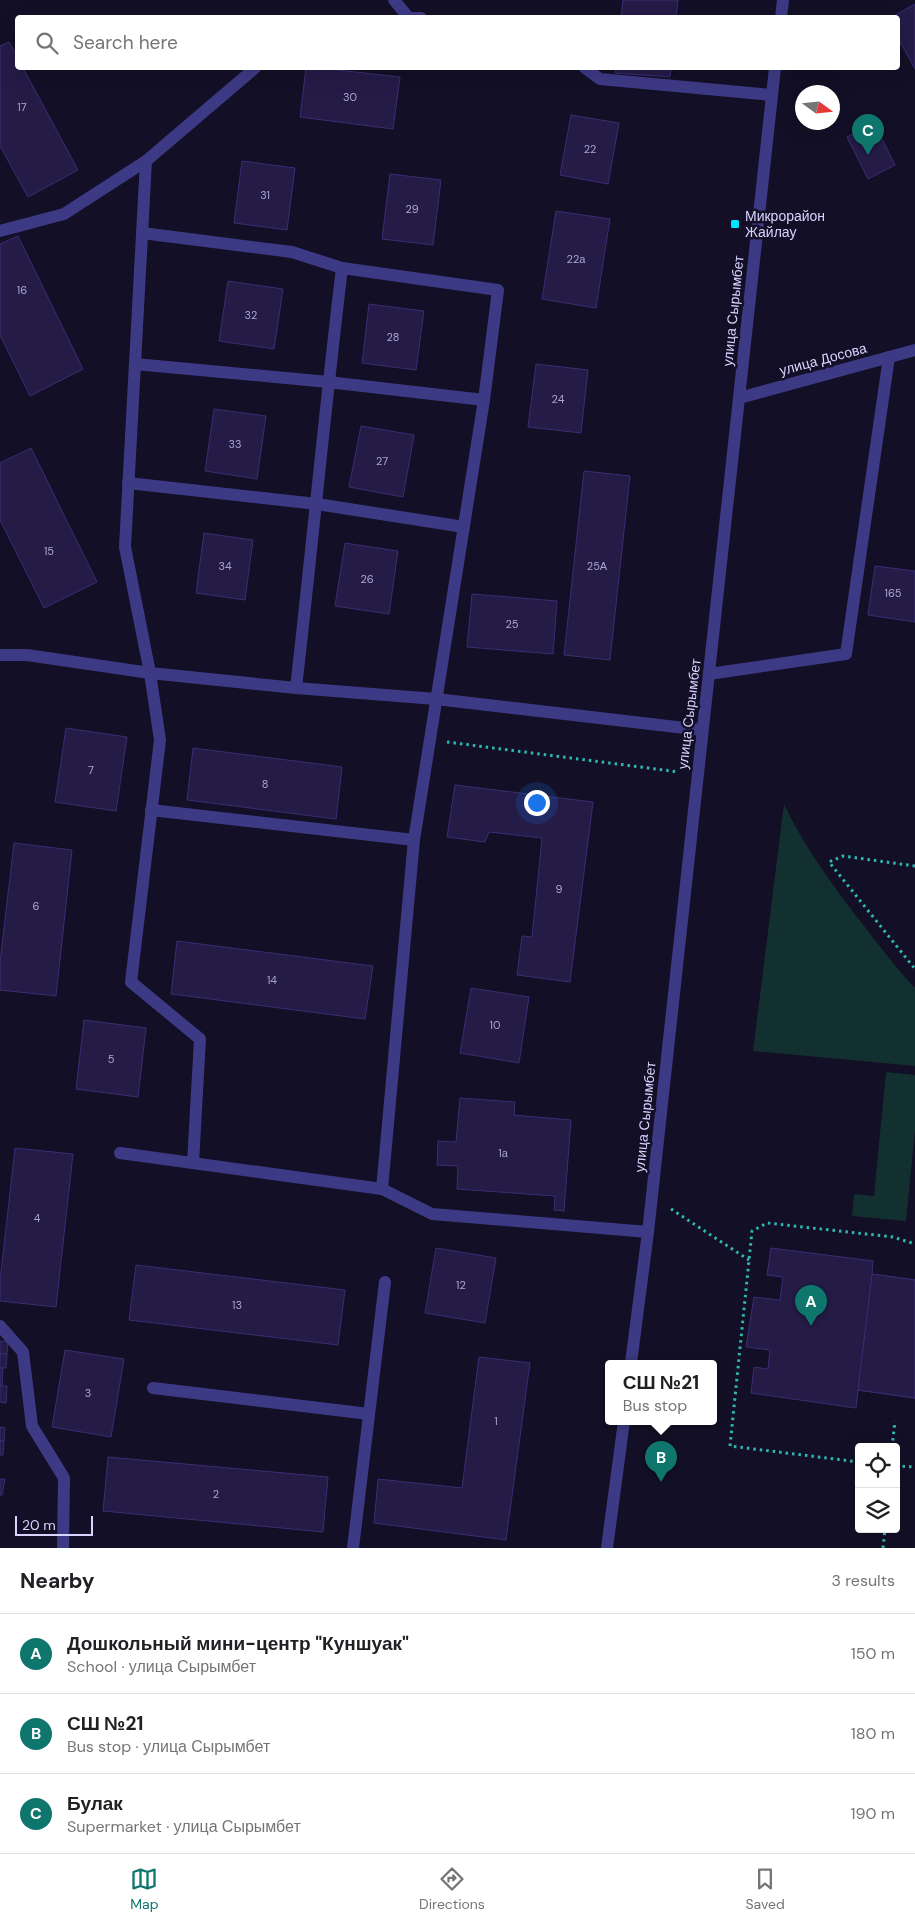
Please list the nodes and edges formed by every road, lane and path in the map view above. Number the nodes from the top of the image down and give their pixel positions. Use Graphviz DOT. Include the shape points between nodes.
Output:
graph roads {
  1 [pos="394,0"];
  2 [pos="783,0"];
  3 [pos="405,15"];
  4 [pos="781,15"];
  5 [pos="253,70"];
  6 [pos="588,70"];
  7 [pos="774,70"];
  8 [pos="771,95"];
  9 [pos="146,162"];
  10 [pos="0,231"];
  11 [pos="142,233"];
  12 [pos="342,268"];
  13 [pos="915,350"];
  14 [pos="889,357"];
  15 [pos="135,364"];
  16 [pos="328,382"];
  17 [pos="738,398"];
  18 [pos="484,400"];
  19 [pos="128,483"];
  20 [pos="317,504"];
  21 [pos="464,528"];
  22 [pos="0,655"];
  23 [pos="150,673"];
  24 [pos="709,674"];
  25 [pos="296,688"];
  26 [pos="436,699"];
  27 [pos="702,730"];
  28 [pos="430,740"];
  29 [pos="696,774"];
  30 [pos="151,810"];
  31 [pos="414,840"];
  32 [pos="915,866"];
  33 [pos="915,969"];
  34 [pos="120,1153"];
  35 [pos="193,1163"];
  36 [pos="382,1190"];
  37 [pos="671,1209"];
  38 [pos="648,1232"];
  39 [pos="915,1244"];
  40 [pos="750,1260"];
  41 [pos="385,1282"];
  42 [pos="0,1326"];
  43 [pos="631,1360"];
  44 [pos="153,1388"];
  45 [pos="369,1414"];
  46 [pos="895,1421"];
  47 [pos="623,1425"];
  48 [pos="892,1443"];
  49 [pos="855,1462"];
  50 [pos="900,1466"];
  51 [pos="915,1467"];
  52 [pos="885,1533"];
  53 [pos="63,1548"];
  54 [pos="353,1548"];
  55 [pos="607,1548"];
  56 [pos="883,1548"];
  1 -- 3 [label="street"];
  2 -- 4 [label="street"];
  5 -- 9 [label="street"];
  6 -- 8 [label="street" via="600,79"];
  7 -- 8 [label="street, улица Сырымбет"];
  8 -- 17 [label="street, улица Сырымбет"];
  9 -- 10 [label="street" via="64,214"];
  9 -- 11 [label="street"];
  11 -- 12 [label="street" via="292,252"];
  11 -- 15 [label="street"];
  12 -- 16 [label="street"];
  12 -- 18 [label="street" via="498,290"];
  13 -- 14 [label="street, улица Досова"];
  14 -- 17 [label="street, улица Досова"];
  14 -- 24 [label="street" via="846,654"];
  15 -- 16 [label="street"];
  15 -- 19 [label="street"];
  16 -- 18 [label="street"];
  16 -- 20 [label="street"];
  17 -- 24 [label="street, улица Сырымбет"];
  18 -- 21 [label="street"];
  19 -- 20 [label="street"];
  19 -- 23 [label="street" via="125,547"];
  20 -- 21 [label="street"];
  20 -- 25 [label="street"];
  21 -- 26 [label="street"];
  22 -- 23 [label="street" via="27,655"];
  23 -- 25 [label="street"];
  23 -- 30 [label="street" via="160,740"];
  24 -- 27 [label="street, улица Сырымбет"];
  25 -- 26 [label="street"];
  26 -- 27 [label="street"];
  26 -- 28 [label="street"];
  27 -- 29 [label="street, улица Сырымбет"];
  28 -- 29 [label="path"];
  28 -- 31 [label="street"];
  29 -- 38 [label="street, улица Сырымбет"];
  30 -- 31 [label="street"];
  30 -- 35 [label="street" via="131,982 200,1039"];
  31 -- 36 [label="street"];
  32 -- 33 [label="path" via="843,856 829,862"];
  34 -- 35 [label="street"];
  35 -- 36 [label="street"];
  36 -- 38 [label="street" via="432,1214"];
  37 -- 40 [label="path"];
  38 -- 43 [label="street, улица Сырымбет"];
  39 -- 40 [label="path" via="893,1237 767,1223 752,1231"];
  40 -- 49 [label="path" via="730,1446"];
  41 -- 45 [label="street"];
  42 -- 53 [label="street" via="23,1352 32,1426 64,1478"];
  44 -- 45 [label="street"];
  45 -- 54 [label="street"];
  46 -- 48 [label="path"];
  47 -- 55 [label="street"];
  50 -- 51 [label="path"];
  52 -- 56 [label="path"];
}
